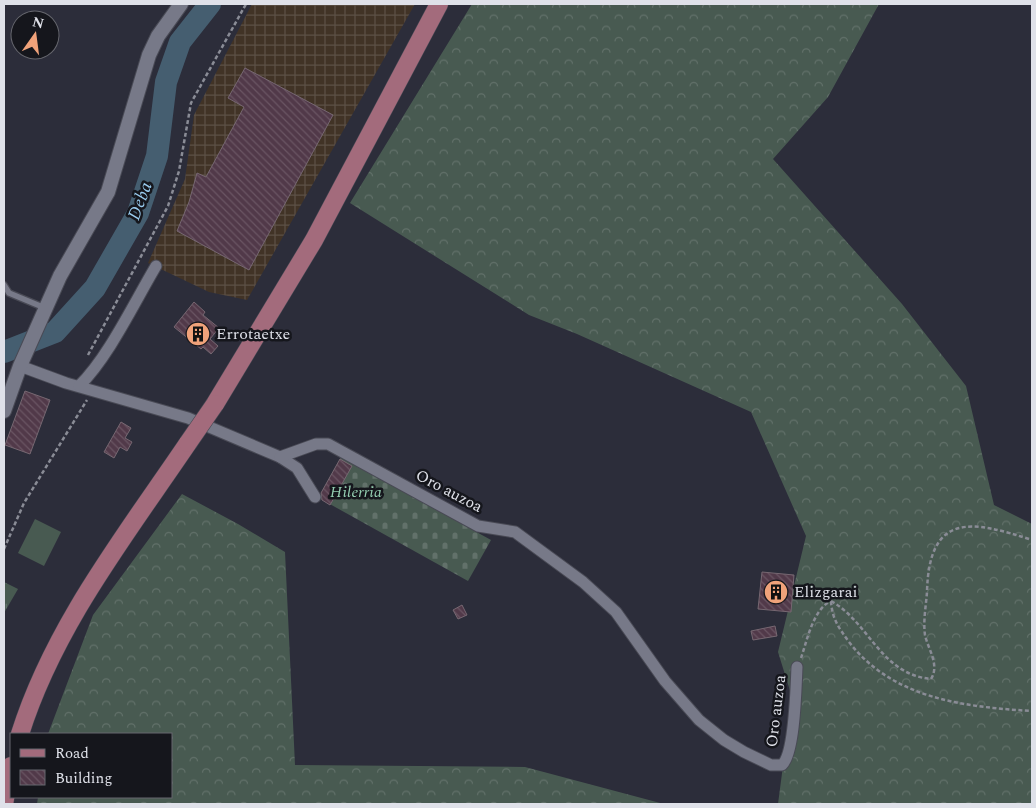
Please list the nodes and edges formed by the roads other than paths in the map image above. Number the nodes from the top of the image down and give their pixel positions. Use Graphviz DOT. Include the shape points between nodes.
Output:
graph roads {
  1 [pos="181,4"];
  2 [pos="440,4"];
  3 [pos="156,266"];
  4 [pos="4,285"];
  5 [pos="43,314"];
  6 [pos="22,361"];
  7 [pos="79,386"];
  8 [pos="4,411"];
  9 [pos="280,457"];
  10 [pos="315,497"];
  11 [pos="797,667"];
  12 [pos="20,733"];
  13 [pos="10,771"];
  14 [pos="4,804"];
  1 -- 5 [label="street" via="148,55 108,192 60,276"];
  2 -- 12 [label="main road, bridge" via="314,240 215,404 80,603 40,680"];
  3 -- 7 [label="street" via="90,376"];
  4 -- 5 [label="lane" via="9,293"];
  5 -- 6 [label="street"];
  6 -- 7 [label="street"];
  6 -- 8 [label="street"];
  7 -- 9 [label="street" via="188,418"];
  9 -- 10 [label="street" via="297,468"];
  9 -- 11 [label="street, Oro auzoa" via="316,444 328,444 478,526 515,532 601,597 630,629 666,681 699,720 724,740 771,765 785,762 789,747"];
  13 -- 14 [label="main road"];
}
